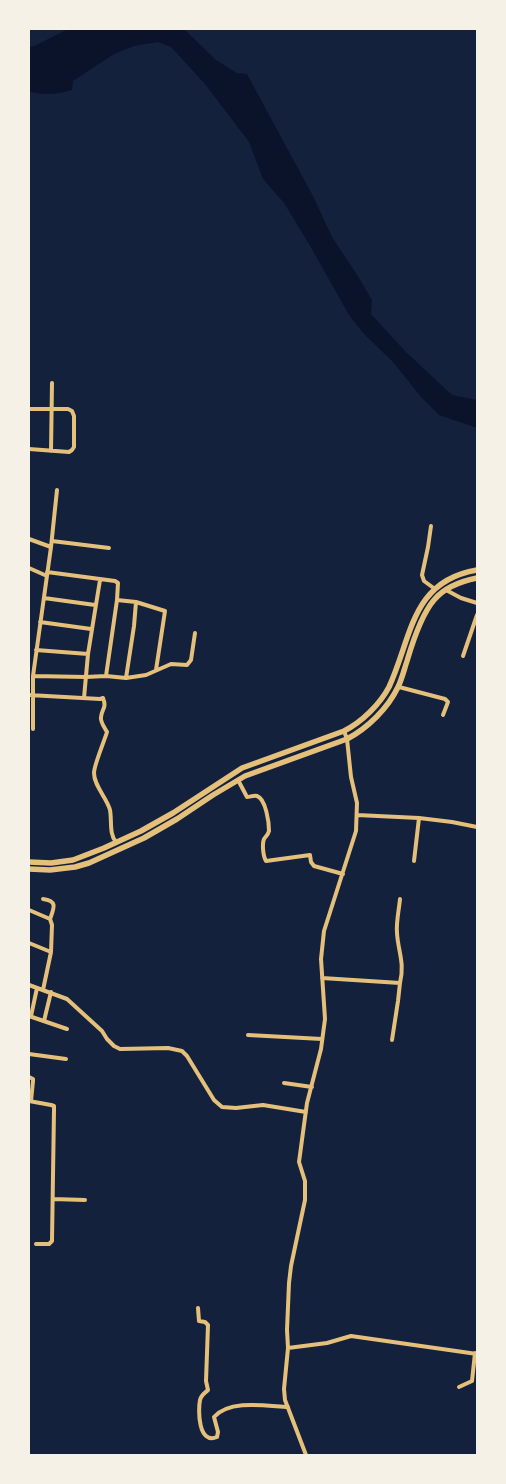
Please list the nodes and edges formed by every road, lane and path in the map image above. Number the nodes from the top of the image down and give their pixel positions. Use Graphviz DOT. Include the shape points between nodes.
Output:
graph roads {
  1 [pos="52,383"];
  2 [pos="29,409"];
  3 [pos="51,409"];
  4 [pos="29,449"];
  5 [pos="50,451"];
  6 [pos="57,490"];
  7 [pos="430,526"];
  8 [pos="29,539"];
  9 [pos="52,541"];
  10 [pos="50,547"];
  11 [pos="109,548"];
  12 [pos="29,568"];
  13 [pos="477,570"];
  14 [pos="47,574"];
  15 [pos="477,578"];
  16 [pos="100,580"];
  17 [pos="435,589"];
  18 [pos="446,590"];
  19 [pos="44,598"];
  20 [pos="117,600"];
  21 [pos="136,602"];
  22 [pos="477,603"];
  23 [pos="95,605"];
  24 [pos="477,615"];
  25 [pos="40,622"];
  26 [pos="92,629"];
  27 [pos="194,633"];
  28 [pos="36,650"];
  29 [pos="88,654"];
  30 [pos="463,656"];
  31 [pos="156,670"];
  32 [pos="33,676"];
  33 [pos="106,676"];
  34 [pos="86,677"];
  35 [pos="126,678"];
  36 [pos="398,687"];
  37 [pos="31,695"];
  38 [pos="84,698"];
  39 [pos="443,715"];
  40 [pos="33,729"];
  41 [pos="344,731"];
  42 [pos="347,739"];
  43 [pos="238,780"];
  44 [pos="182,807"];
  45 [pos="186,813"];
  46 [pos="357,815"];
  47 [pos="419,818"];
  48 [pos="477,827"];
  49 [pos="116,842"];
  50 [pos="102,849"];
  51 [pos="106,856"];
  52 [pos="414,861"];
  53 [pos="29,862"];
  54 [pos="29,868"];
  55 [pos="343,874"];
  56 [pos="42,899"];
  57 [pos="400,899"];
  58 [pos="29,910"];
  59 [pos="50,919"];
  60 [pos="29,943"];
  61 [pos="51,952"];
  62 [pos="322,978"];
  63 [pos="400,983"];
  64 [pos="29,985"];
  65 [pos="37,988"];
  66 [pos="43,990"];
  67 [pos="51,992"];
  68 [pos="30,1016"];
  69 [pos="44,1021"];
  70 [pos="67,1029"];
  71 [pos="248,1035"];
  72 [pos="322,1039"];
  73 [pos="392,1040"];
  74 [pos="29,1054"];
  75 [pos="66,1059"];
  76 [pos="29,1077"];
  77 [pos="284,1083"];
  78 [pos="312,1087"];
  79 [pos="30,1101"];
  80 [pos="306,1112"];
  81 [pos="53,1199"];
  82 [pos="85,1200"];
  83 [pos="36,1244"];
  84 [pos="198,1308"];
  85 [pos="288,1348"];
  86 [pos="476,1353"];
  87 [pos="459,1387"];
  88 [pos="288,1407"];
  89 [pos="306,1455"];
  1 -- 3 [label="street"];
  2 -- 3 [label="street"];
  3 -- 5 [label="street"];
  3 -- 5 [label="street" via="72,410 74,447 69,452"];
  4 -- 5 [label="street"];
  6 -- 9 [label="street"];
  7 -- 17 [label="street" via="422,574 424,581"];
  8 -- 10 [label="street"];
  9 -- 10 [label="street"];
  9 -- 11 [label="street"];
  10 -- 14 [label="street"];
  12 -- 14 [label="street"];
  13 -- 17 [label="main road" via="458,575"];
  14 -- 16 [label="street"];
  14 -- 19 [label="street"];
  15 -- 18 [label="main road" via="466,580"];
  16 -- 20 [label="street" via="116,581"];
  16 -- 23 [label="street"];
  17 -- 41 [label="main road" via="424,601 415,618 388,688 380,701 353,727"];
  18 -- 22 [label="street"];
  18 -- 36 [label="main road" via="433,601 422,622"];
  19 -- 23 [label="street"];
  19 -- 25 [label="street"];
  20 -- 21 [label="street"];
  20 -- 33 [label="street"];
  21 -- 31 [label="street" via="165,612"];
  21 -- 35 [label="street"];
  23 -- 26 [label="street"];
  24 -- 30 [label="street"];
  25 -- 26 [label="street"];
  25 -- 28 [label="street"];
  26 -- 29 [label="street"];
  27 -- 31 [label="street" via="191,660 187,665 171,664"];
  28 -- 29 [label="street"];
  28 -- 32 [label="street"];
  29 -- 34 [label="street"];
  31 -- 35 [label="street"];
  32 -- 34 [label="street"];
  32 -- 37 [label="street"];
  33 -- 34 [label="street"];
  33 -- 35 [label="street"];
  34 -- 38 [label="street"];
  36 -- 39 [label="street" via="445,699 448,702"];
  36 -- 42 [label="main road" via="386,706 358,733"];
  37 -- 38 [label="street"];
  37 -- 40 [label="street"];
  38 -- 49 [label="street" via="103,698 105,703 101,720 107,732 94,774 110,809 113,839"];
  41 -- 42 [label="street"];
  41 -- 44 [label="main road" via="242,768"];
  42 -- 43 [label="main road"];
  42 -- 46 [label="street"];
  43 -- 45 [label="main road"];
  43 -- 55 [label="street" via="247,797 257,796 265,807 269,832 263,841 266,861 310,856 314,866"];
  44 -- 45 [label="main road"];
  44 -- 49 [label="main road"];
  45 -- 51 [label="main road" via="144,838"];
  46 -- 47 [label="street"];
  46 -- 55 [label="street" via="356,831"];
  47 -- 48 [label="street"];
  47 -- 52 [label="street"];
  49 -- 50 [label="main road"];
  50 -- 51 [label="main road"];
  50 -- 53 [label="main road" via="73,860"];
  51 -- 54 [label="main road" via="76,867 50,870"];
  55 -- 62 [label="street" via="324,931"];
  56 -- 59 [label="street" via="54,904"];
  57 -- 63 [label="street" via="396,933 402,966"];
  58 -- 59 [label="street"];
  59 -- 61 [label="street"];
  60 -- 61 [label="street"];
  61 -- 66 [label="street"];
  62 -- 63 [label="street"];
  62 -- 72 [label="street" via="325,1019"];
  63 -- 73 [label="street"];
  64 -- 65 [label="street"];
  65 -- 66 [label="street"];
  65 -- 68 [label="street"];
  66 -- 67 [label="street"];
  67 -- 69 [label="street"];
  67 -- 80 [label="street" via="67,999 120,1049 168,1048 182,1051 214,1100 222,1107 263,1105"];
  68 -- 69 [label="street"];
  69 -- 70 [label="street"];
  71 -- 72 [label="street"];
  72 -- 78 [label="street"];
  74 -- 75 [label="street"];
  76 -- 79 [label="street" via="33,1079"];
  77 -- 78 [label="street"];
  78 -- 80 [label="street"];
  79 -- 81 [label="street" via="54,1106"];
  80 -- 85 [label="street" via="299,1162 305,1181 305,1200 290,1278"];
  81 -- 82 [label="street"];
  81 -- 83 [label="street" via="52,1241 49,1244"];
  84 -- 88 [label="street" via="199,1321 208,1325 208,1390 200,1398 199,1421 203,1433 216,1437 218,1432 214,1417 226,1409 243,1405"];
  85 -- 86 [label="street" via="327,1343 351,1336"];
  85 -- 88 [label="street" via="284,1389"];
  86 -- 87 [label="street" via="472,1381"];
  88 -- 89 [label="street"];
}
